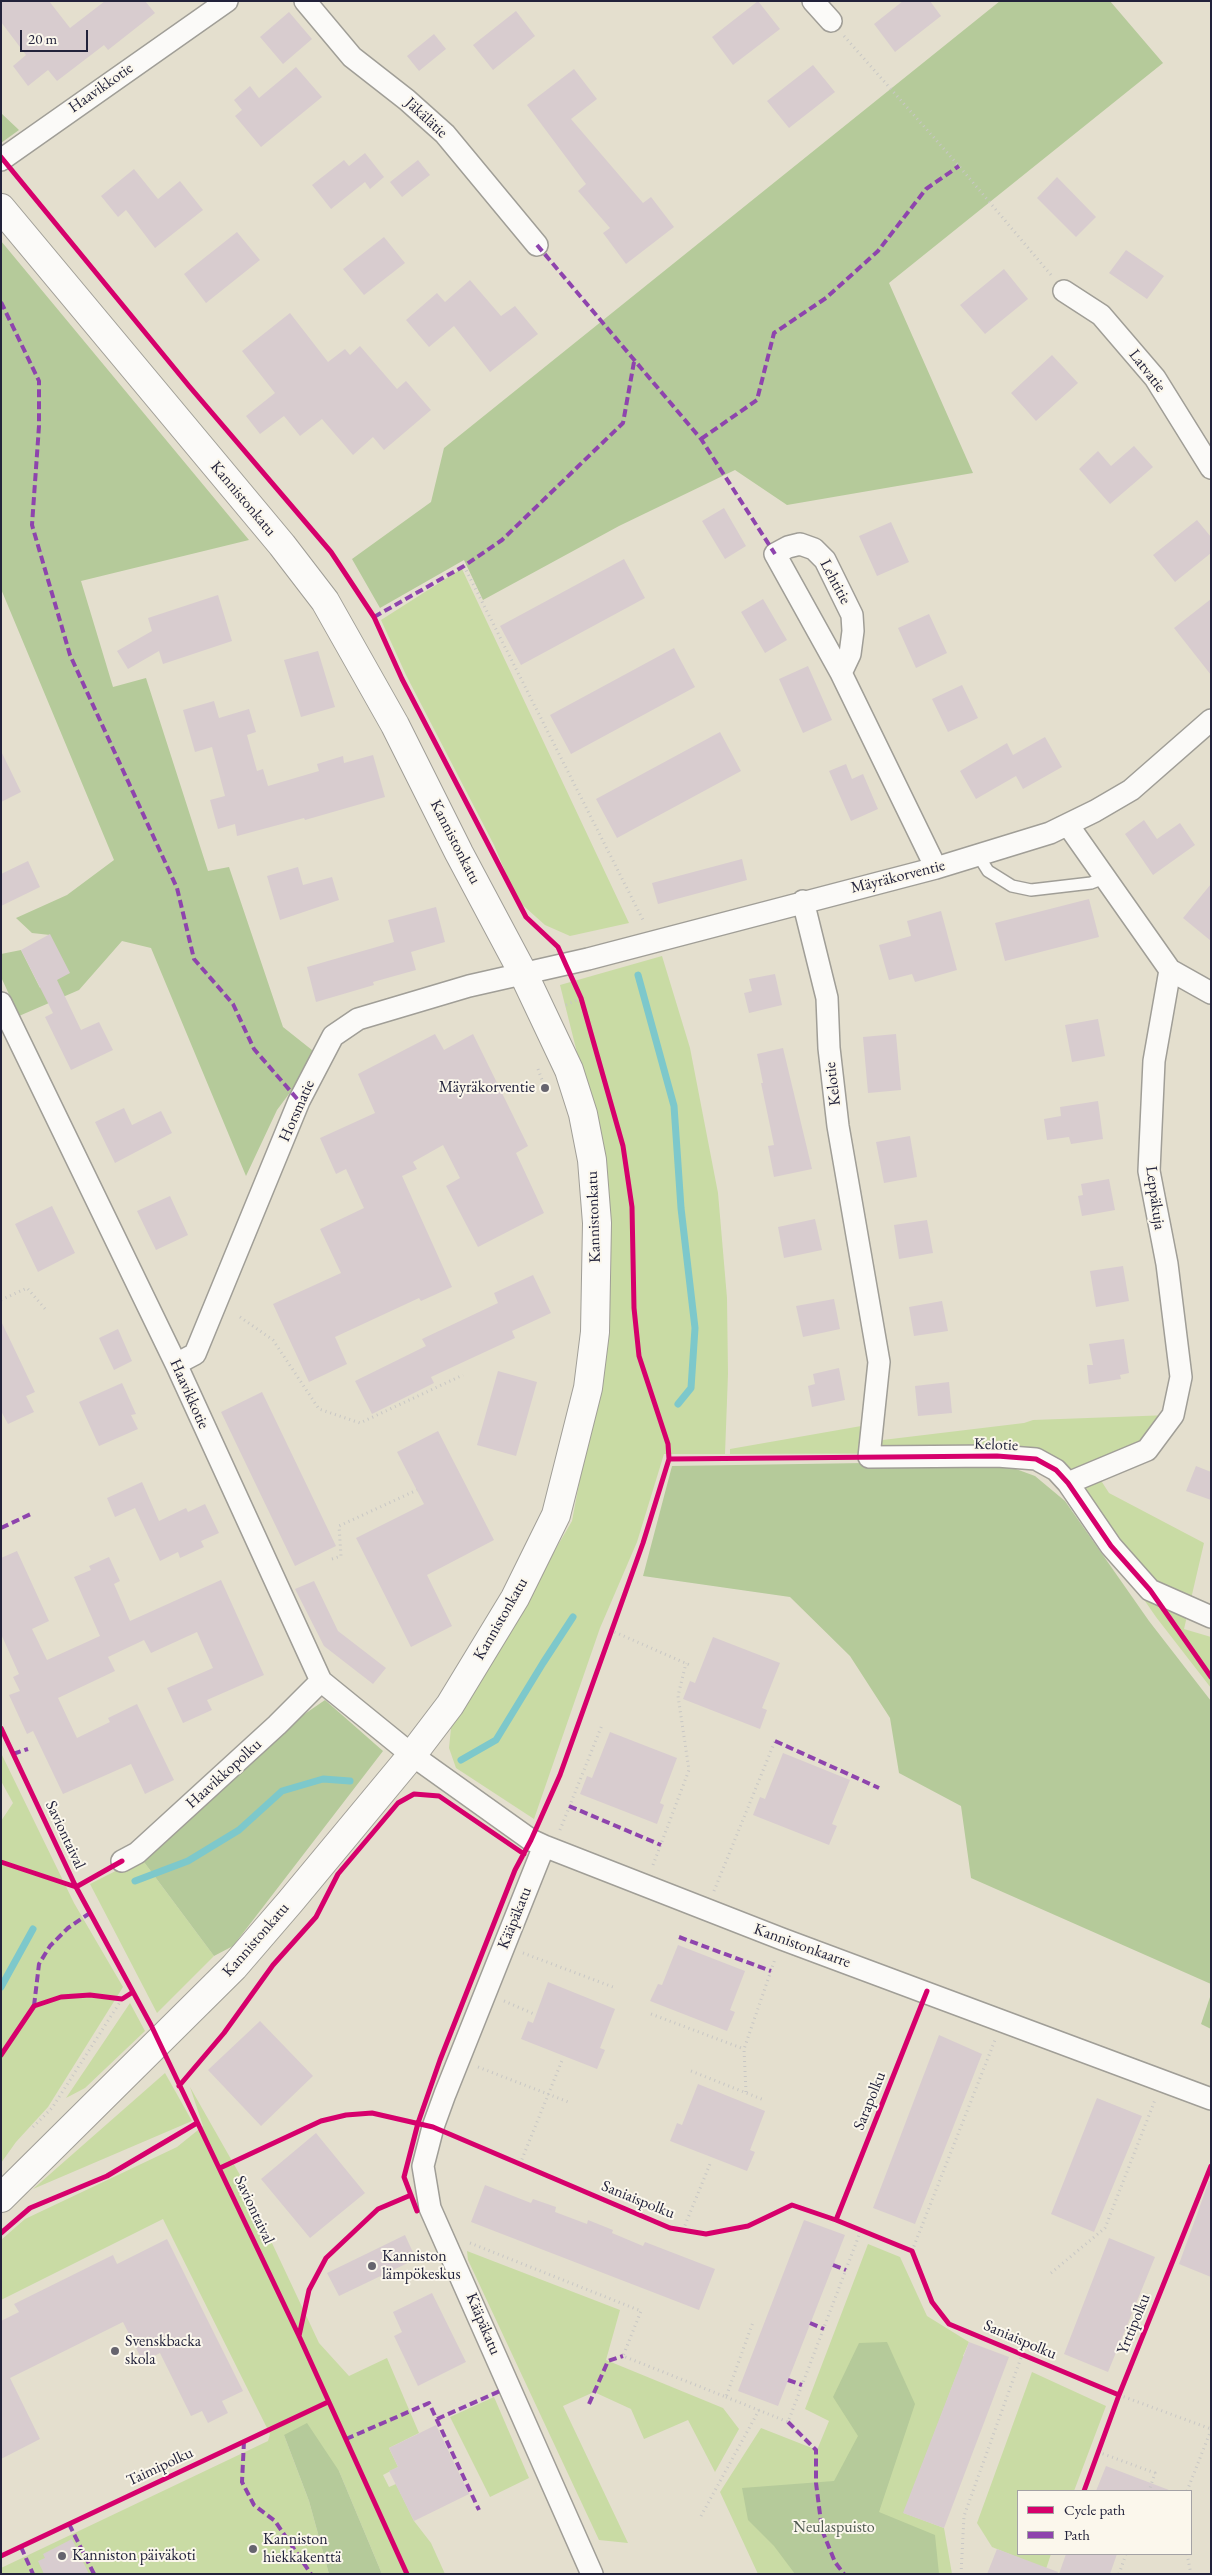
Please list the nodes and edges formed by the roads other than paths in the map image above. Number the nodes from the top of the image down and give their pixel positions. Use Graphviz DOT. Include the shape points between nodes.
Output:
graph roads {
  1 [pos="226,1"];
  2 [pos="306,1"];
  3 [pos="813,1"];
  4 [pos="831,21"];
  5 [pos="1,160"];
  6 [pos="1,208"];
  7 [pos="537,244"];
  8 [pos="1064,291"];
  9 [pos="1211,468"];
  10 [pos="841,673"];
  11 [pos="1211,720"];
  12 [pos="1068,825"];
  13 [pos="978,855"];
  14 [pos="936,868"];
  15 [pos="1104,878"];
  16 [pos="803,901"];
  17 [pos="1170,970"];
  18 [pos="524,974"];
  19 [pos="1211,993"];
  20 [pos="1,1003"];
  21 [pos="176,1364"];
  22 [pos="1068,1483"];
  23 [pos="1211,1617"];
  24 [pos="320,1681"];
  25 [pos="412,1756"];
  26 [pos="548,1848"];
  27 [pos="122,1861"];
  28 [pos="1211,2099"];
  29 [pos="1,2198"];
  30 [pos="592,2574"];
  1 -- 5 [label="street, Haavikkotie"];
  2 -- 7 [label="street, Jäkälätie" via="352,57 408,100 445,134"];
  3 -- 4 [label="street"];
  6 -- 18 [label="street, Kannistonkatu" via="325,601 395,725"];
  8 -- 9 [label="street, Latvatie" via="1100,316 1156,378"];
  10 -- 10 [label="street, Lehtitie" via="850,654 852,615 825,560 814,549 800,544 788,547 775,554"];
  10 -- 14 [label="street, Lehtitie"];
  11 -- 12 [label="street, Mäyräkorventie" via="1131,790"];
  12 -- 13 [label="street, Mäyräkorventie"];
  12 -- 15 [label="street"];
  13 -- 14 [label="street, Mäyräkorventie"];
  13 -- 15 [label="lane" via="988,871 1012,886 1031,890 1091,883"];
  14 -- 16 [label="street, Mäyräkorventie"];
  15 -- 17 [label="street"];
  16 -- 18 [label="street, Mäyräkorventie"];
  16 -- 22 [label="street, Kelotie" via="827,998 838,1126 879,1362 869,1457 997,1456 1036,1459 1056,1470"];
  17 -- 19 [label="street"];
  17 -- 22 [label="street, Leppäkuja" via="1154,1061 1149,1171 1167,1264 1181,1377 1174,1415 1147,1450"];
  18 -- 21 [label="street, Horsmatie" via="468,986 358,1019 333,1036 299,1101 195,1354"];
  18 -- 25 [label="street, Kannistonkatu" via="569,1070 583,1114 592,1160 597,1223 595,1322 588,1388 556,1515 515,1598 450,1705"];
  20 -- 21 [label="street, Haavikkotie"];
  21 -- 24 [label="street, Haavikkotie"];
  22 -- 23 [label="street, Kelotie" via="1111,1546 1150,1590"];
  24 -- 25 [label="street, Haavikkotie"];
  24 -- 27 [label="street, Haavikkopolku" via="277,1725 137,1853"];
  25 -- 26 [label="street, Kannistonkaarre" via="531,1840"];
  25 -- 29 [label="street, Kannistonkatu" via="234,1967"];
  26 -- 28 [label="street, Kannistonkaarre"];
  26 -- 30 [label="street, Kääpäkatu" via="485,1992 433,2128 423,2166 430,2208"];
}
